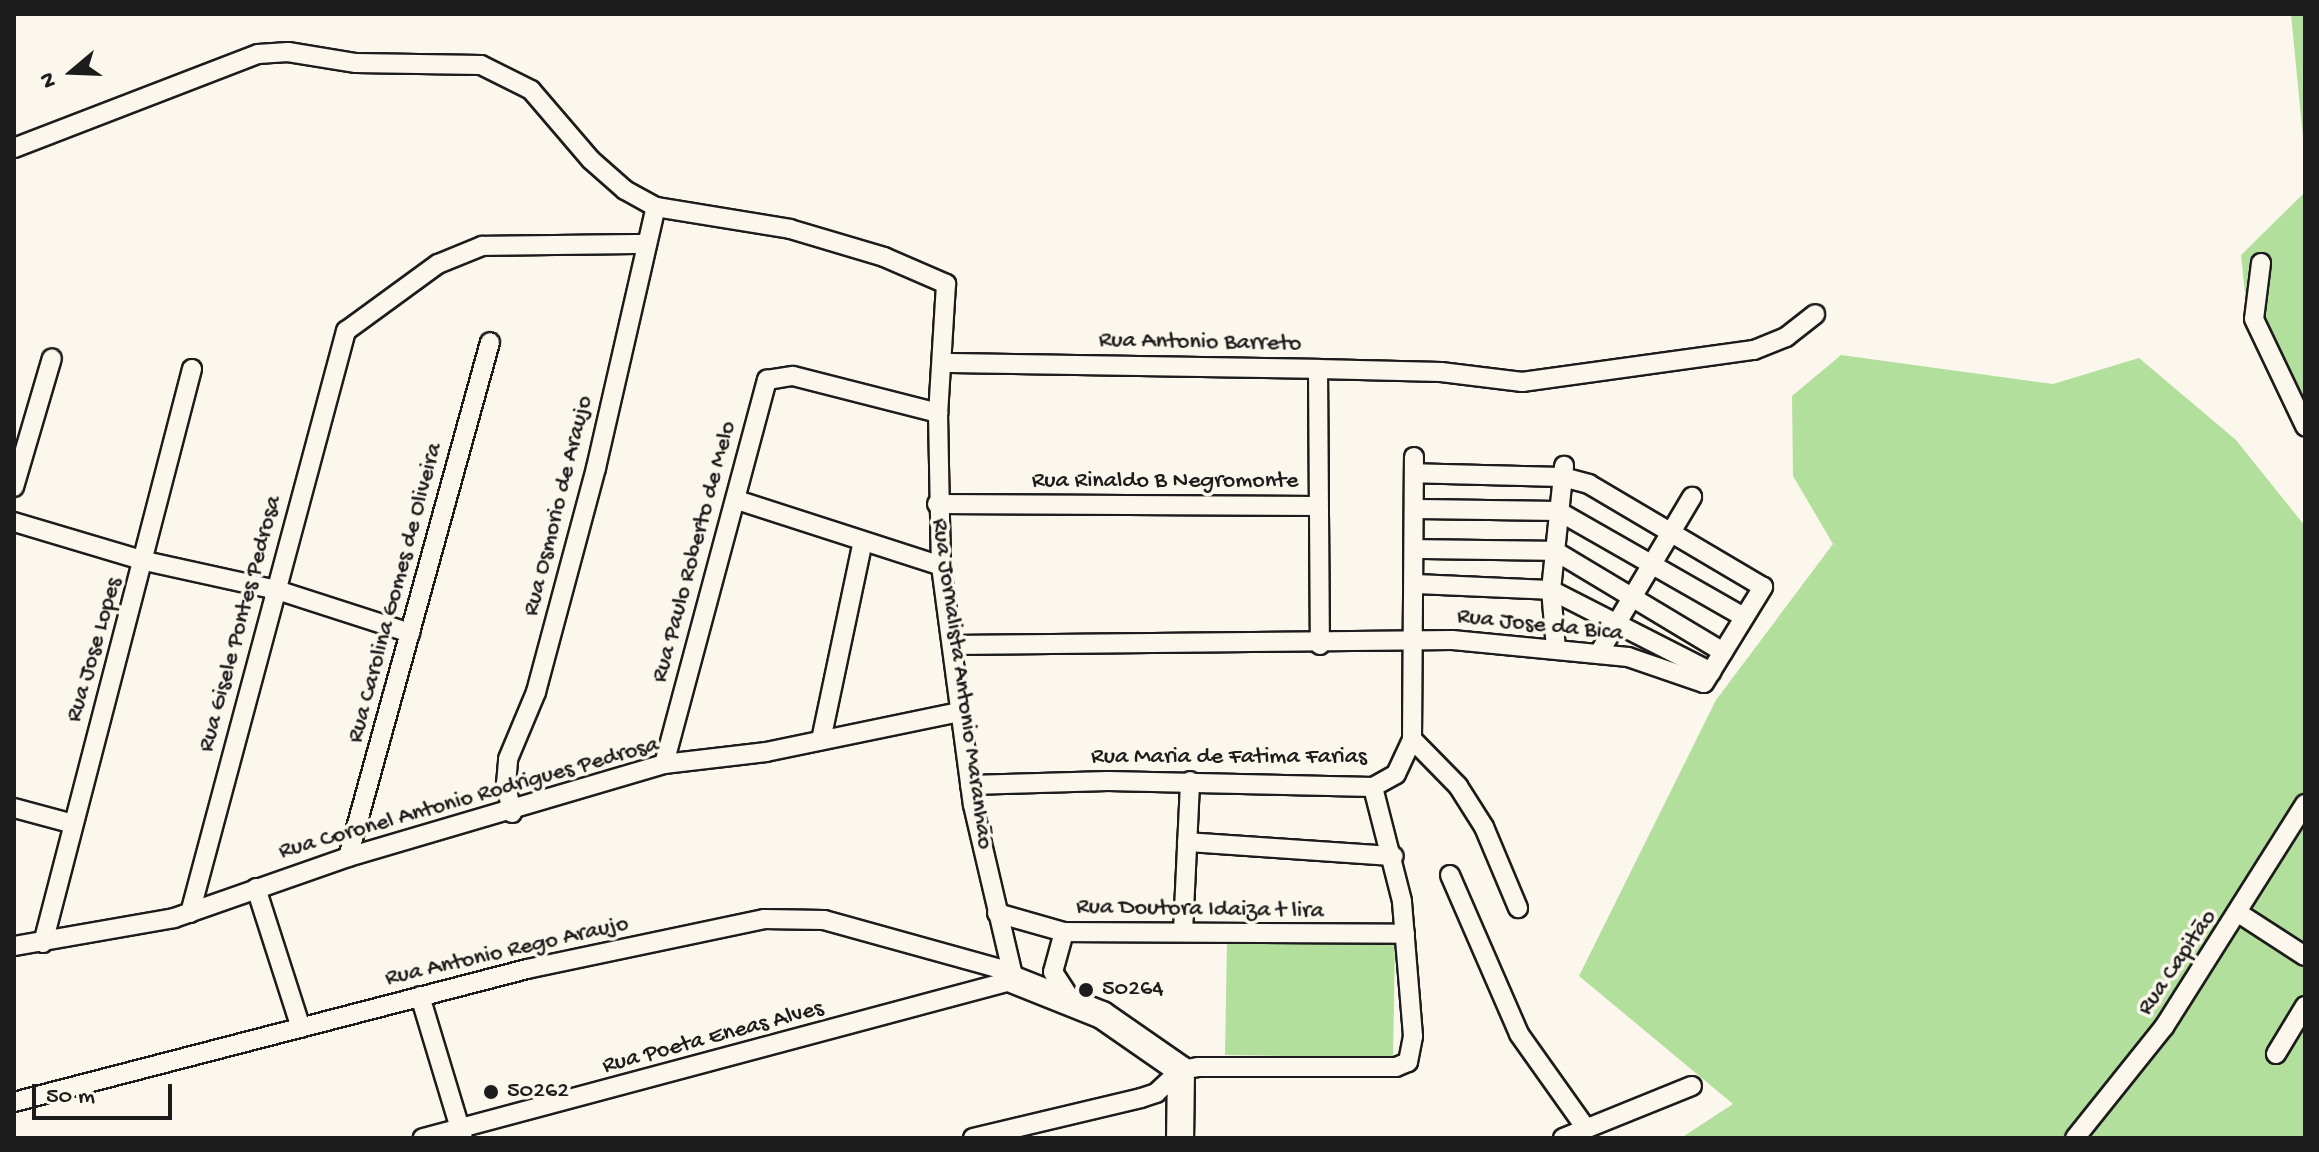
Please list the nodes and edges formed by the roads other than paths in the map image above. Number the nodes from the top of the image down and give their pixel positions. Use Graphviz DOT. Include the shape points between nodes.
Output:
graph roads {
  1 [pos="14,148"];
  2 [pos="656,207"];
  3 [pos="647,244"];
  4 [pos="2261,263"];
  5 [pos="1815,314"];
  6 [pos="490,342"];
  7 [pos="52,358"];
  8 [pos="944,363"];
  9 [pos="192,369"];
  10 [pos="1318,369"];
  11 [pos="938,413"];
  12 [pos="2305,426"];
  13 [pos="1563,471"];
  14 [pos="14,487"];
  15 [pos="1692,497"];
  16 [pos="737,500"];
  17 [pos="937,504"];
  18 [pos="1318,506"];
  19 [pos="1414,509"];
  20 [pos="1558,511"];
  21 [pos="14,522"];
  22 [pos="1670,530"];
  23 [pos="863,541"];
  24 [pos="1415,549"];
  25 [pos="1555,551"];
  26 [pos="145,561"];
  27 [pos="1651,561"];
  28 [pos="941,566"];
  29 [pos="1414,584"];
  30 [pos="277,590"];
  31 [pos="1551,590"];
  32 [pos="1632,595"];
  33 [pos="1744,617"];
  34 [pos="1616,625"];
  35 [pos="410,633"];
  36 [pos="1415,641"];
  37 [pos="952,645"];
  38 [pos="1320,645"];
  39 [pos="1556,649"];
  40 [pos="1723,652"];
  41 [pos="1599,653"];
  42 [pos="1707,678"];
  43 [pos="960,712"];
  44 [pos="1412,739"];
  45 [pos="821,740"];
  46 [pos="664,764"];
  47 [pos="1190,781"];
  48 [pos="970,785"];
  49 [pos="1373,787"];
  50 [pos="2305,804"];
  51 [pos="14,808"];
  52 [pos="512,813"];
  53 [pos="70,823"];
  54 [pos="1187,842"];
  55 [pos="1394,856"];
  56 [pos="348,857"];
  57 [pos="1450,875"];
  58 [pos="256,888"];
  59 [pos="1518,908"];
  60 [pos="190,913"];
  61 [pos="997,913"];
  62 [pos="2240,914"];
  63 [pos="1064,932"];
  64 [pos="1183,932"];
  65 [pos="1405,934"];
  66 [pos="43,943"];
  67 [pos="14,946"];
  68 [pos="2305,956"];
  69 [pos="1013,976"];
  70 [pos="420,996"];
  71 [pos="1071,1000"];
  72 [pos="2305,1006"];
  73 [pos="301,1028"];
  74 [pos="2276,1054"];
  75 [pos="1181,1070"];
  76 [pos="1692,1086"];
  77 [pos="14,1102"];
  78 [pos="1585,1127"];
  79 [pos="462,1133"];
  80 [pos="423,1138"];
  81 [pos="973,1138"];
  82 [pos="1180,1138"];
  83 [pos="1563,1138"];
  84 [pos="2075,1138"];
  1 -- 2 [label="street" via="258,54 288,52 356,63 481,65 531,90 625,190"];
  2 -- 3 [label="street, Rua Osmorio de Araujo"];
  2 -- 8 [label="street, Rua Jornalista Antonio Maranhão" via="790,229 884,257 946,284"];
  3 -- 30 [label="street, Rua Gisele Pontes Pedrosa" via="498,242 460,253 358,318 339,348"];
  3 -- 52 [label="street, Rua Osmorio de Araujo" via="596,468 536,692 508,759"];
  4 -- 12 [label="street" via="2254,319"];
  5 -- 10 [label="street" via="1786,337 1754,350 1522,382 1441,372"];
  6 -- 35 [label="street, Rua Carolina Gomes de Oliveira"];
  7 -- 14 [label="street"];
  8 -- 10 [label="street, Rua Antonio Barreto"];
  8 -- 11 [label="street, Rua Jornalista Antonio Maranhão"];
  9 -- 26 [label="street, Rua Jose Lopes"];
  10 -- 18 [label="street, Rua Antonio Barreto"];
  11 -- 16 [label="street, Rua Paulo Roberto de Melo" via="777,376 765,383"];
  11 -- 17 [label="street, Rua Jornalista Antonio Maranhão"];
  13 -- 19 [label="street, Rua Maria de Fatima Farias" via="1414,465"];
  13 -- 20 [label="street"];
  13 -- 22 [label="street"];
  15 -- 22 [label="street"];
  16 -- 23 [label="street"];
  16 -- 46 [label="street, Rua Paulo Roberto de Melo"];
  17 -- 18 [label="street, Rua Rinaldo B Negromonte"];
  17 -- 28 [label="street, Rua Jornalista Antonio Maranhão"];
  18 -- 38 [label="street, Rua Rinaldo B Negromonte"];
  19 -- 20 [label="street"];
  19 -- 24 [label="street, Rua Maria de Fatima Farias"];
  20 -- 25 [label="street"];
  20 -- 27 [label="street"];
  21 -- 26 [label="street"];
  22 -- 27 [label="street"];
  22 -- 33 [label="street" via="1763,587"];
  23 -- 28 [label="street"];
  23 -- 45 [label="street"];
  24 -- 25 [label="street"];
  24 -- 29 [label="street, Rua Maria de Fatima Farias"];
  25 -- 31 [label="street"];
  25 -- 32 [label="street"];
  26 -- 30 [label="street"];
  26 -- 53 [label="street, Rua Jose Lopes"];
  27 -- 32 [label="street"];
  27 -- 33 [label="street"];
  28 -- 37 [label="street, Rua Jornalista Antonio Maranhão"];
  29 -- 31 [label="street"];
  29 -- 36 [label="street, Rua Maria de Fatima Farias"];
  30 -- 35 [label="street"];
  30 -- 60 [label="street, Rua Gisele Pontes Pedrosa" via="236,726"];
  31 -- 34 [label="street"];
  31 -- 39 [label="street"];
  32 -- 34 [label="street"];
  32 -- 40 [label="street"];
  33 -- 40 [label="street"];
  34 -- 41 [label="street"];
  34 -- 42 [label="street"];
  35 -- 56 [label="street, Rua Carolina Gomes de Oliveira"];
  36 -- 38 [label="street, Rua Jose da Bica"];
  36 -- 39 [label="street, Rua Jose da Bica"];
  36 -- 44 [label="street, Rua Maria de Fatima Farias"];
  37 -- 38 [label="street"];
  37 -- 43 [label="street, Rua Jornalista Antonio Maranhão"];
  39 -- 41 [label="street, Rua Jose da Bica"];
  40 -- 42 [label="street"];
  41 -- 42 [label="street, Rua Jose da Bica"];
  43 -- 45 [label="street, Rua Coronel Antonio Rodrigues Pedrosa"];
  43 -- 48 [label="street, Rua Jornalista Antonio Maranhão"];
  44 -- 49 [label="street, Rua Maria de Fatima Farias" via="1404,764"];
  44 -- 59 [label="street" via="1458,786 1484,827"];
  45 -- 46 [label="street, Rua Coronel Antonio Rodrigues Pedrosa"];
  46 -- 52 [label="street, Rua Coronel Antonio Rodrigues Pedrosa"];
  47 -- 48 [label="street, Rua Maria de Fatima Farias"];
  47 -- 49 [label="street, Rua Maria de Fatima Farias"];
  47 -- 54 [label="street"];
  48 -- 61 [label="street, Rua Jornalista Antonio Maranhão"];
  49 -- 55 [label="street"];
  50 -- 62 [label="street, Rua Capitão"];
  51 -- 53 [label="street"];
  52 -- 56 [label="street, Rua Coronel Antonio Rodrigues Pedrosa"];
  53 -- 66 [label="street, Rua Jose Lopes"];
  54 -- 55 [label="street"];
  54 -- 64 [label="street"];
  55 -- 65 [label="street"];
  56 -- 58 [label="street, Rua Coronel Antonio Rodrigues Pedrosa"];
  57 -- 78 [label="street" via="1519,1034"];
  58 -- 60 [label="street, Rua Coronel Antonio Rodrigues Pedrosa"];
  58 -- 73 [label="street"];
  60 -- 66 [label="street, Rua Coronel Antonio Rodrigues Pedrosa"];
  61 -- 63 [label="street, Rua Doutora Idaiza t lira"];
  61 -- 69 [label="street, Rua Jornalista Antonio Maranhão"];
  62 -- 68 [label="street"];
  62 -- 84 [label="street, Rua Capitão" via="2164,1027"];
  63 -- 64 [label="street, Rua Doutora Idaiza t lira"];
  63 -- 71 [label="street" via="1053,972"];
  64 -- 65 [label="street, Rua Doutora Idaiza t lira"];
  65 -- 75 [label="street" via="1413,1036 1408,1062 1396,1067 1222,1065"];
  66 -- 67 [label="street, Rua Coronel Antonio Rodrigues Pedrosa"];
  69 -- 70 [label="street, Rua Antonio Rego Araujo" via="795,916 527,969"];
  69 -- 71 [label="street"];
  69 -- 79 [label="street, Rua Poeta Eneas Alves"];
  70 -- 73 [label="street, Rua Antonio Rego Araujo"];
  70 -- 79 [label="street"];
  71 -- 75 [label="street" via="1135,1034"];
  72 -- 74 [label="street"];
  73 -- 77 [label="street, Rua Antonio Rego Araujo"];
  75 -- 81 [label="street" via="1156,1093 1141,1098"];
  75 -- 82 [label="street"];
  76 -- 78 [label="street"];
  78 -- 83 [label="street"];
  79 -- 80 [label="street, Rua Poeta Eneas Alves"];
}
